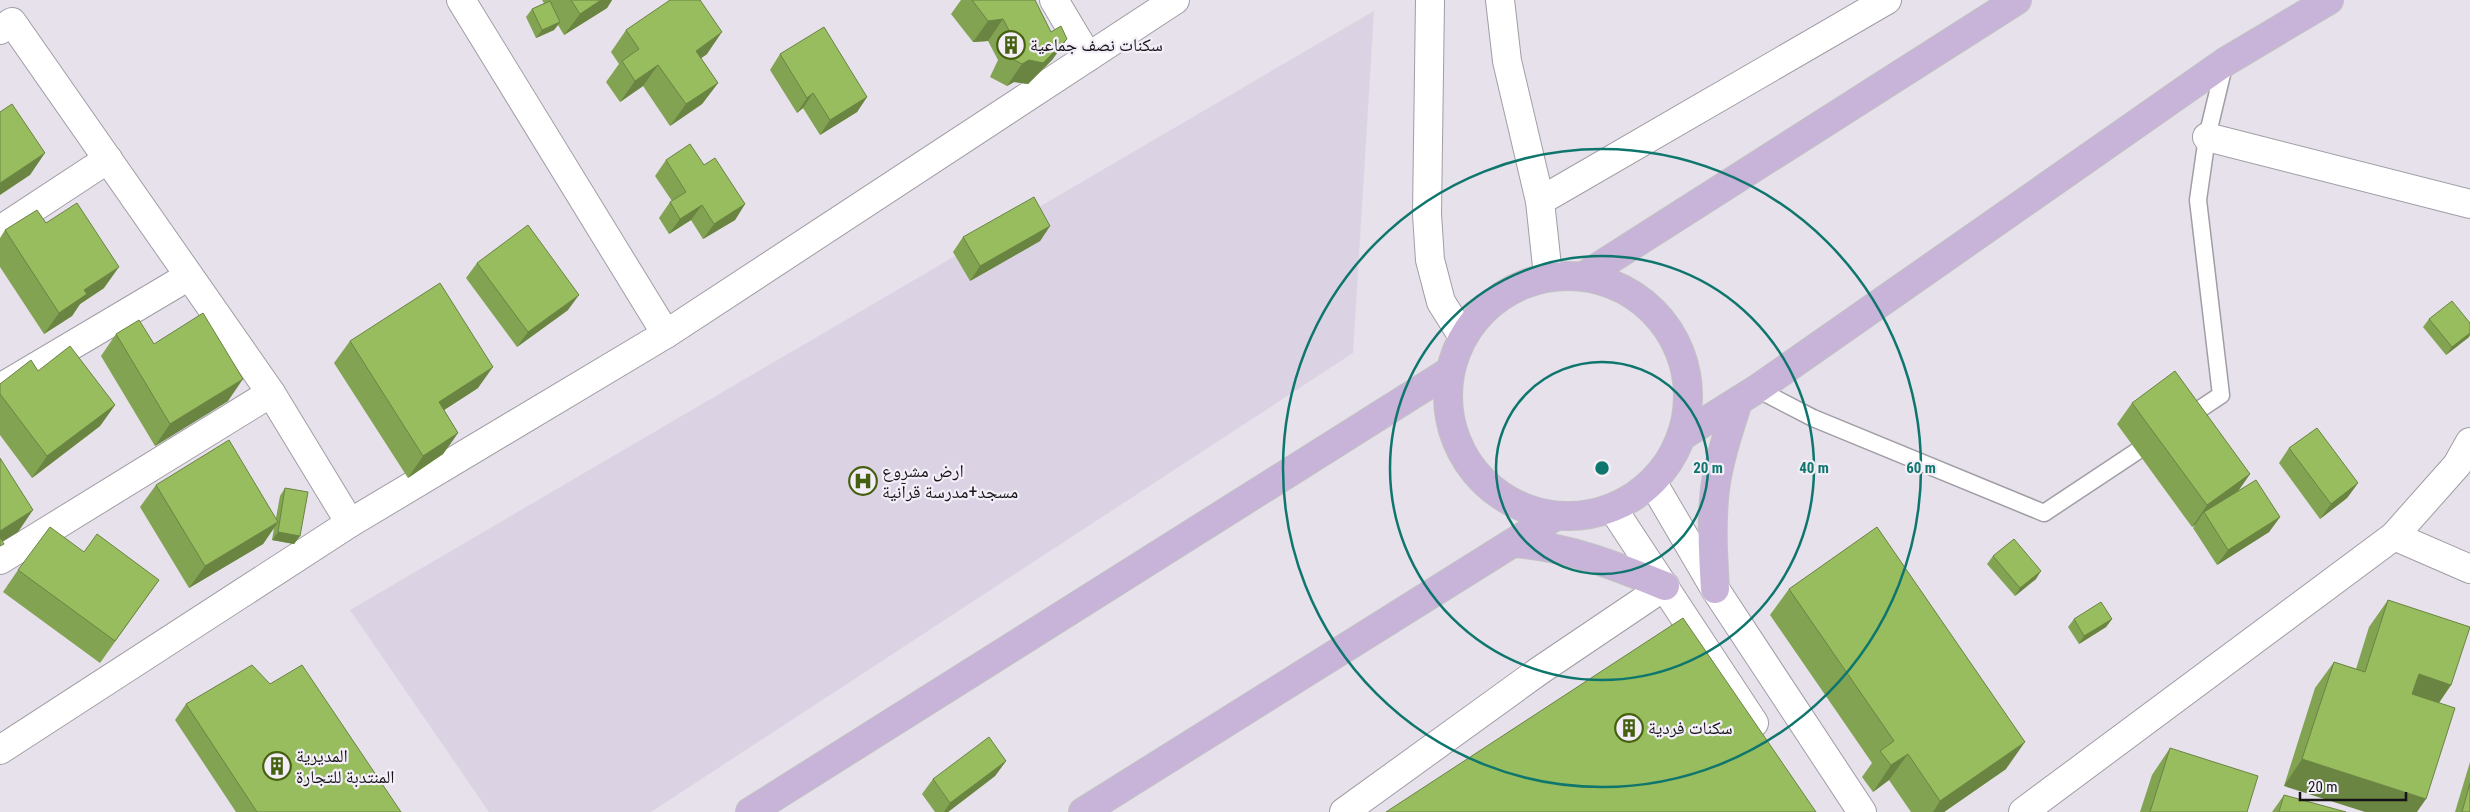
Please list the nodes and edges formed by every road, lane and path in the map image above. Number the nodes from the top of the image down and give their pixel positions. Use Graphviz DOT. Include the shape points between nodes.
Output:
graph roads {
  1 [pos="461,0"];
  2 [pos="1054,0"];
  3 [pos="1175,0"];
  4 [pos="1430,0"];
  5 [pos="1500,0"];
  6 [pos="1887,0"];
  7 [pos="2018,0"];
  8 [pos="2329,0"];
  9 [pos="0,30"];
  10 [pos="1088,56"];
  11 [pos="2225,62"];
  12 [pos="2207,137"];
  13 [pos="108,159"];
  14 [pos="1540,201"];
  15 [pos="2470,204"];
  16 [pos="0,230"];
  17 [pos="189,276"];
  18 [pos="1548,276"];
  19 [pos="1584,276"];
  20 [pos="666,334"];
  21 [pos="1463,337"];
  22 [pos="1450,371"];
  23 [pos="0,388"];
  24 [pos="270,393"];
  25 [pos="1748,395"];
  26 [pos="1682,436"];
  27 [pos="2470,442"];
  28 [pos="1652,483"];
  29 [pos="1613,509"];
  30 [pos="1554,517"];
  31 [pos="350,523"];
  32 [pos="2394,536"];
  33 [pos="1514,542"];
  34 [pos="0,560"];
  35 [pos="2470,569"];
  36 [pos="1665,586"];
  37 [pos="1714,589"];
  38 [pos="4,739"];
  39 [pos="1768,745"];
  40 [pos="2064,780"];
  41 [pos="750,812"];
  42 [pos="1083,812"];
  43 [pos="1344,812"];
  44 [pos="1862,812"];
  45 [pos="2023,812"];
  46 [pos="2054,812"];
  1 -- 20 [label="street"];
  2 -- 10 [label="street"];
  3 -- 10 [label="street"];
  4 -- 21 [label="street" via="1426,214 1430,260 1441,302"];
  5 -- 14 [label="street" via="1507,61"];
  6 -- 14 [label="street"];
  7 -- 19 [label="main road"];
  8 -- 11 [label="main road"];
  9 -- 13 [label="street" via="12,22"];
  10 -- 20 [label="street"];
  11 -- 12 [label="lane"];
  11 -- 25 [label="main road"];
  12 -- 15 [label="street"];
  12 -- 25 [label="lane" via="2198,200 2221,395 2044,513 1814,418"];
  13 -- 16 [label="street"];
  13 -- 17 [label="street"];
  14 -- 18 [label="street"];
  17 -- 23 [label="street"];
  17 -- 24 [label="street"];
  18 -- 19 [label="main road"];
  18 -- 21 [label="main road" via="1514,288 1485,308"];
  19 -- 26 [label="main road" via="1618,286 1633,295 1648,305 1671,332 1685,365 1689,401"];
  20 -- 31 [label="street"];
  21 -- 22 [label="main road"];
  22 -- 30 [label="main road" via="1448,411 1459,450 1483,483 1516,506"];
  22 -- 41 [label="main road"];
  24 -- 31 [label="street"];
  24 -- 34 [label="street"];
  25 -- 26 [label="main road"];
  25 -- 37 [label="main road" via="1725,444 1715,489 1712,535"];
  26 -- 28 [label="main road" via="1665,469"];
  27 -- 32 [label="street" via="2457,465"];
  28 -- 29 [label="main road"];
  28 -- 37 [label="street"];
  29 -- 30 [label="main road" via="1584,516"];
  29 -- 36 [label="street"];
  30 -- 33 [label="main road"];
  31 -- 38 [label="street"];
  32 -- 35 [label="street"];
  32 -- 40 [label="street"];
  33 -- 36 [label="main road" via="1566,550"];
  33 -- 42 [label="main road"];
  36 -- 39 [label="street"];
  36 -- 43 [label="street" via="1539,671"];
  37 -- 44 [label="street"];
  40 -- 45 [label="street"];
  40 -- 46 [label="street"];
}
